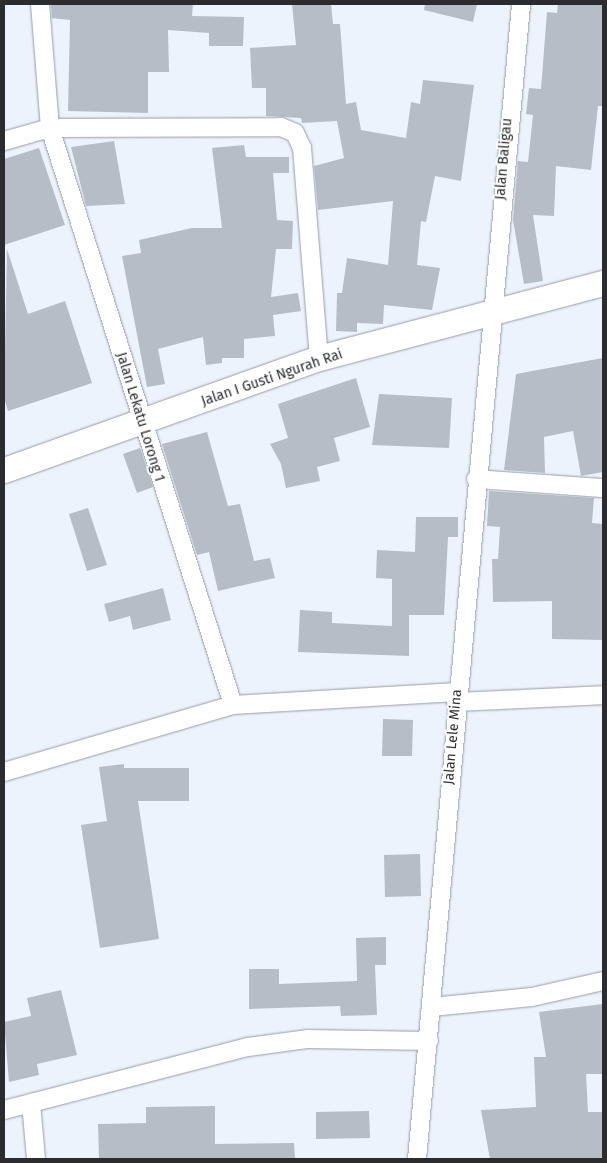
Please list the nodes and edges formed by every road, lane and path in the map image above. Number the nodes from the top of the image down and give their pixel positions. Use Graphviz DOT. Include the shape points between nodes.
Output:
graph roads {
  1 [pos="40,4"];
  2 [pos="521,4"];
  3 [pos="50,128"];
  4 [pos="4,141"];
  5 [pos="603,283"];
  6 [pos="490,315"];
  7 [pos="319,358"];
  8 [pos="141,425"];
  9 [pos="4,470"];
  10 [pos="476,479"];
  11 [pos="603,488"];
  12 [pos="603,694"];
  13 [pos="456,697"];
  14 [pos="232,705"];
  15 [pos="4,772"];
  16 [pos="603,980"];
  17 [pos="432,1007"];
  18 [pos="429,1041"];
  19 [pos="31,1103"];
  20 [pos="4,1110"];
  21 [pos="36,1159"];
  22 [pos="417,1159"];
  1 -- 3 [label="street, Jalan Lekatu Lorong 1"];
  2 -- 6 [label="street, Jalan Baligau"];
  3 -- 4 [label="street"];
  3 -- 7 [label="street" via="281,127 295,133 302,148"];
  3 -- 8 [label="street, Jalan Lekatu Lorong 1"];
  5 -- 6 [label="main road, Jalan I Gusti Ngurah Rai"];
  6 -- 7 [label="main road, Jalan I Gusti Ngurah Rai"];
  6 -- 10 [label="street, Jalan Lele Mina"];
  7 -- 8 [label="main road, Jalan I Gusti Ngurah Rai"];
  8 -- 9 [label="main road, Jalan I Gusti Ngurah Rai"];
  8 -- 14 [label="street, Jalan Lekatu Lorong 1"];
  10 -- 11 [label="street"];
  10 -- 13 [label="street, Jalan Lele Mina"];
  12 -- 13 [label="street"];
  13 -- 14 [label="street"];
  13 -- 17 [label="street, Jalan Lele Mina"];
  14 -- 15 [label="street"];
  16 -- 17 [label="street" via="532,996"];
  17 -- 18 [label="street, Jalan Lele Mina"];
  18 -- 19 [label="street" via="279,1042"];
  18 -- 22 [label="street, Jalan Lele Mina"];
  19 -- 20 [label="street"];
  19 -- 21 [label="street"];
}
